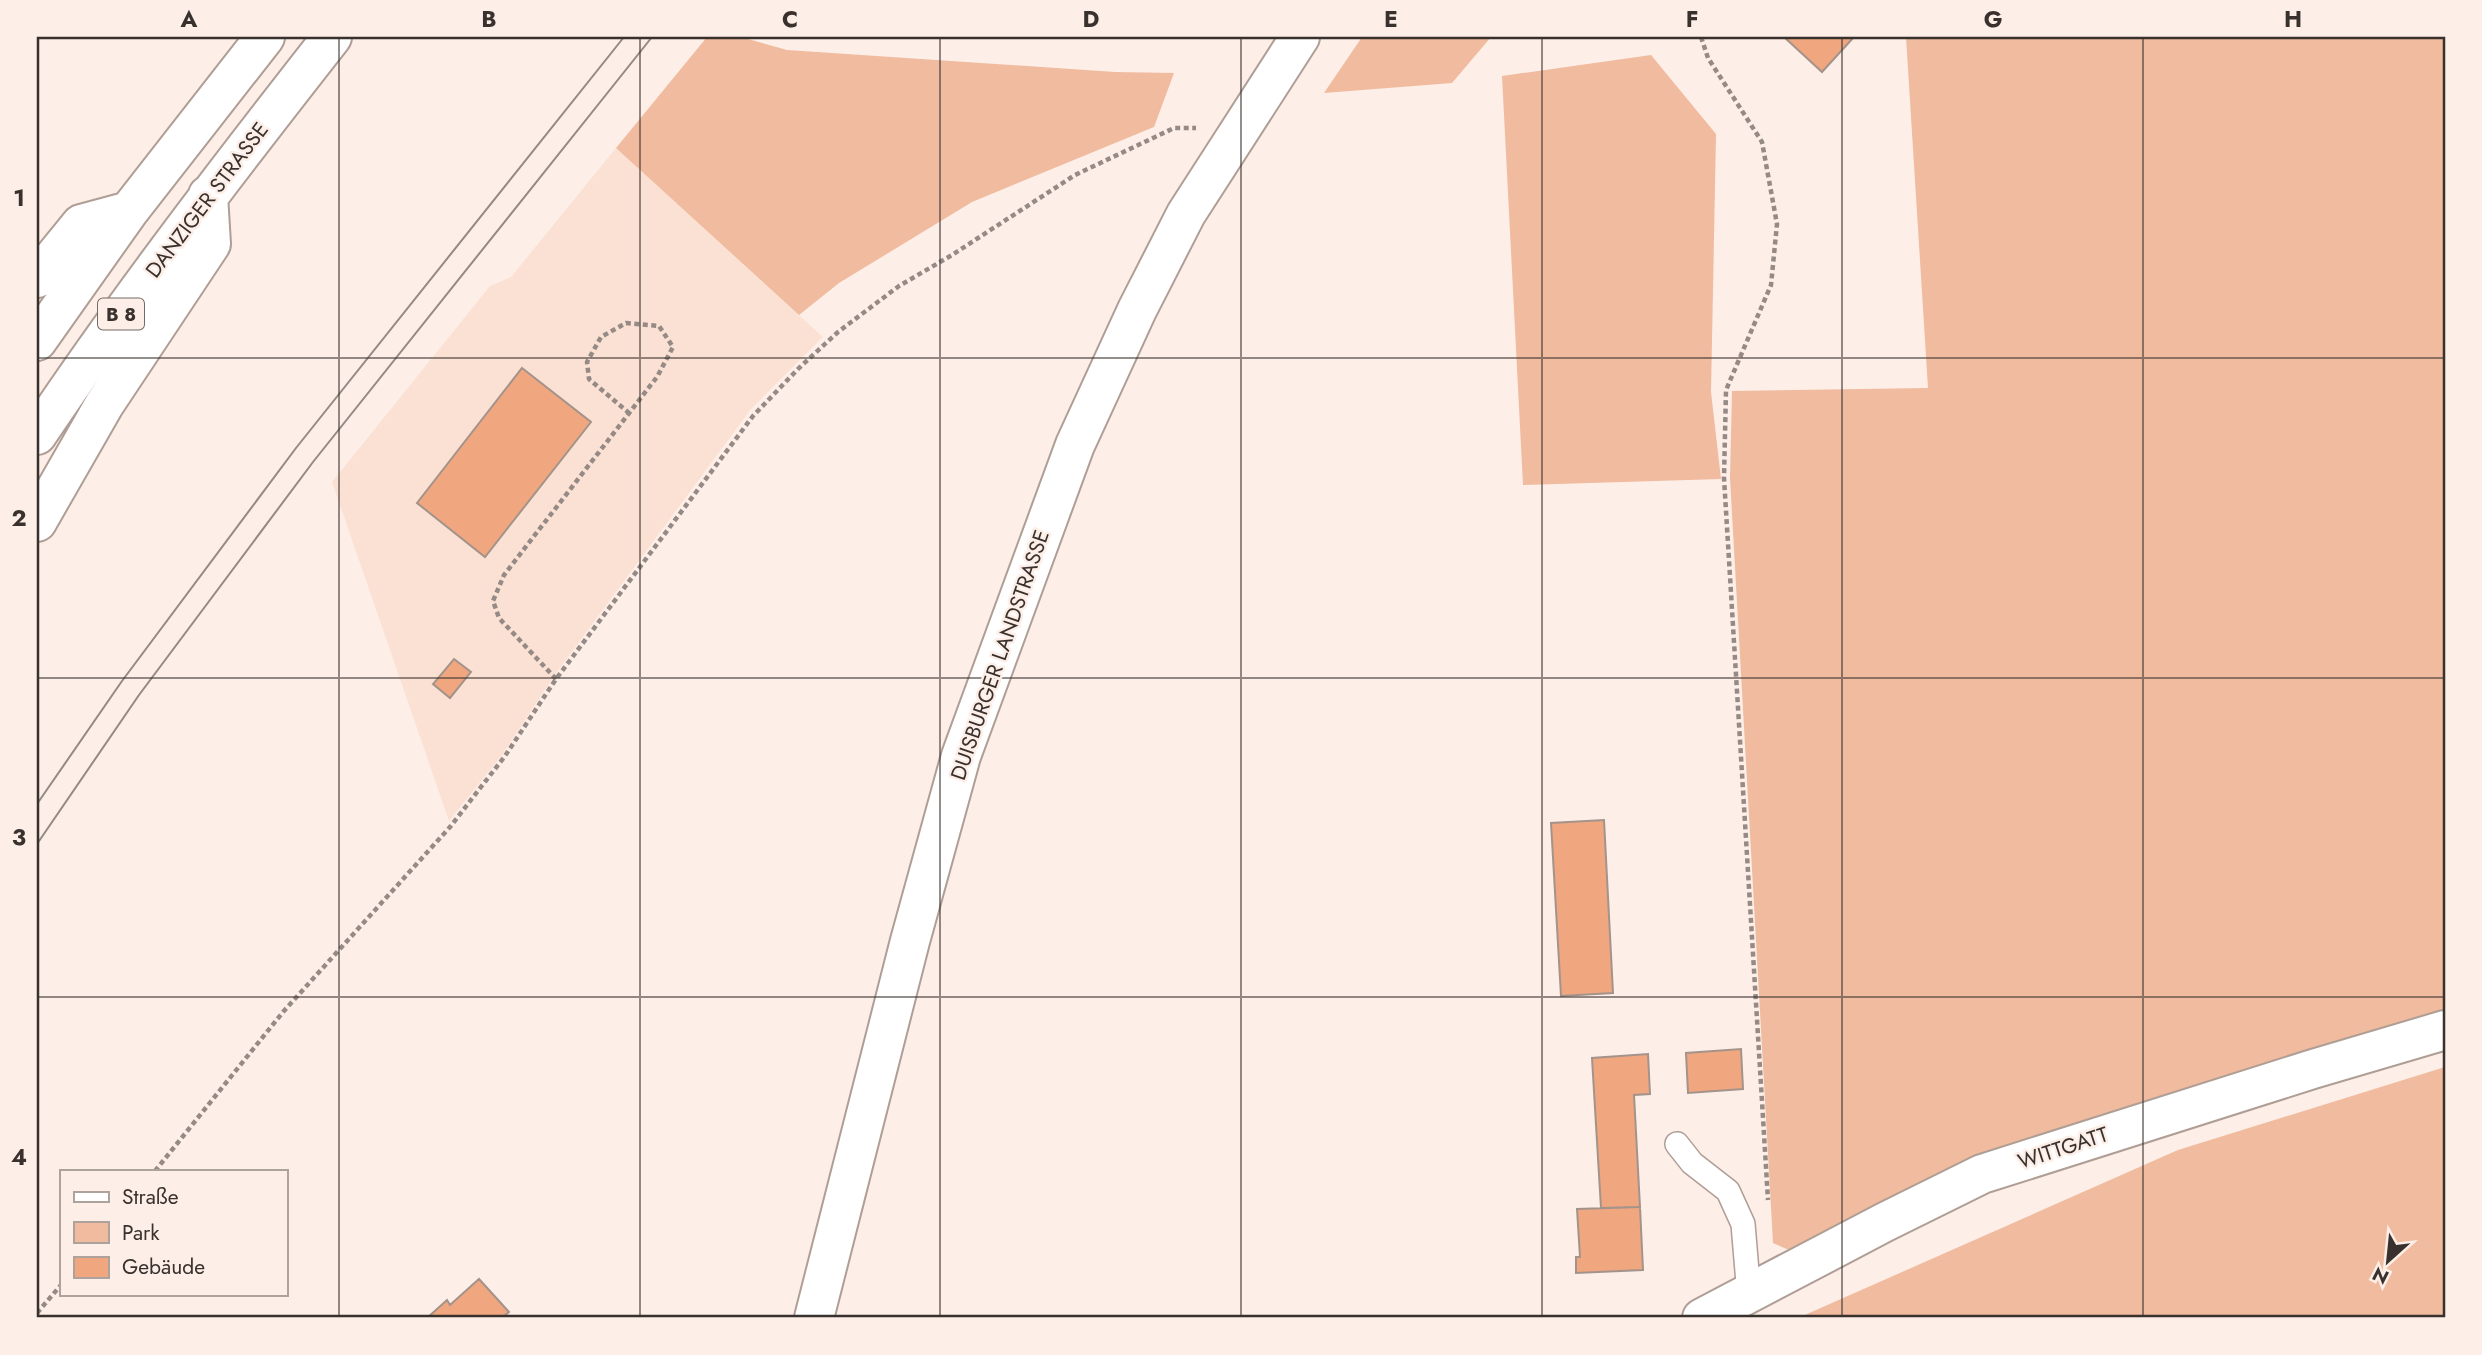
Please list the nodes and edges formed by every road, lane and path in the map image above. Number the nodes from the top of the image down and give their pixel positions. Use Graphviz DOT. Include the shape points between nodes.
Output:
graph roads {
  1 [pos="265,37"];
  2 [pos="332,37"];
  3 [pos="1300,37"];
  4 [pos="1701,37"];
  5 [pos="1230,142"];
  6 [pos="208,195"];
  7 [pos="129,211"];
  8 [pos="37,278"];
  9 [pos="37,341"];
  10 [pos="629,413"];
  11 [pos="37,435"];
  12 [pos="37,522"];
  13 [pos="556,679"];
  14 [pos="2445,1030"];
  15 [pos="1677,1144"];
  16 [pos="156,1170"];
  17 [pos="1769,1212"];
  18 [pos="60,1286"];
  19 [pos="1749,1295"];
  20 [pos="37,1312"];
  21 [pos="814,1318"];
  22 [pos="1702,1318"];
  1 -- 7 [label="main road, B 8"];
  2 -- 6 [label="main road, DANZIGER STRASSE / B 8"];
  3 -- 5 [label="main road, DUISBURGER LANDSTRASSE"];
  4 -- 17 [label="path" via="1708,58 1762,142 1777,224 1771,285 1726,390 1724,478"];
  5 -- 13 [label="path" via="1198,128 1174,128 1075,175 899,286 838,332 753,416"];
  5 -- 21 [label="main road, DUISBURGER LANDSTRASSE" via="1161,262 1075,445 961,756"];
  6 -- 11 [label="main road, DANZIGER STRASSE / B 8"];
  6 -- 12 [label="main road" via="211,244 104,405"];
  7 -- 8 [label="main road" via="81,223"];
  7 -- 9 [label="main road, B 8"];
  10 -- 10 [label="path" via="673,347 659,326 626,323 601,337 587,362 589,379"];
  10 -- 13 [label="path" via="504,575 493,601 499,618"];
  13 -- 16 [label="path" via="450,827 283,1012"];
  14 -- 19 [label="main road, WITTGATT" via="1982,1174"];
  15 -- 19 [label="lane" via="1692,1163 1728,1191 1743,1224"];
  18 -- 20 [label="path"];
  19 -- 22 [label="main road, WITTGATT"];
}
